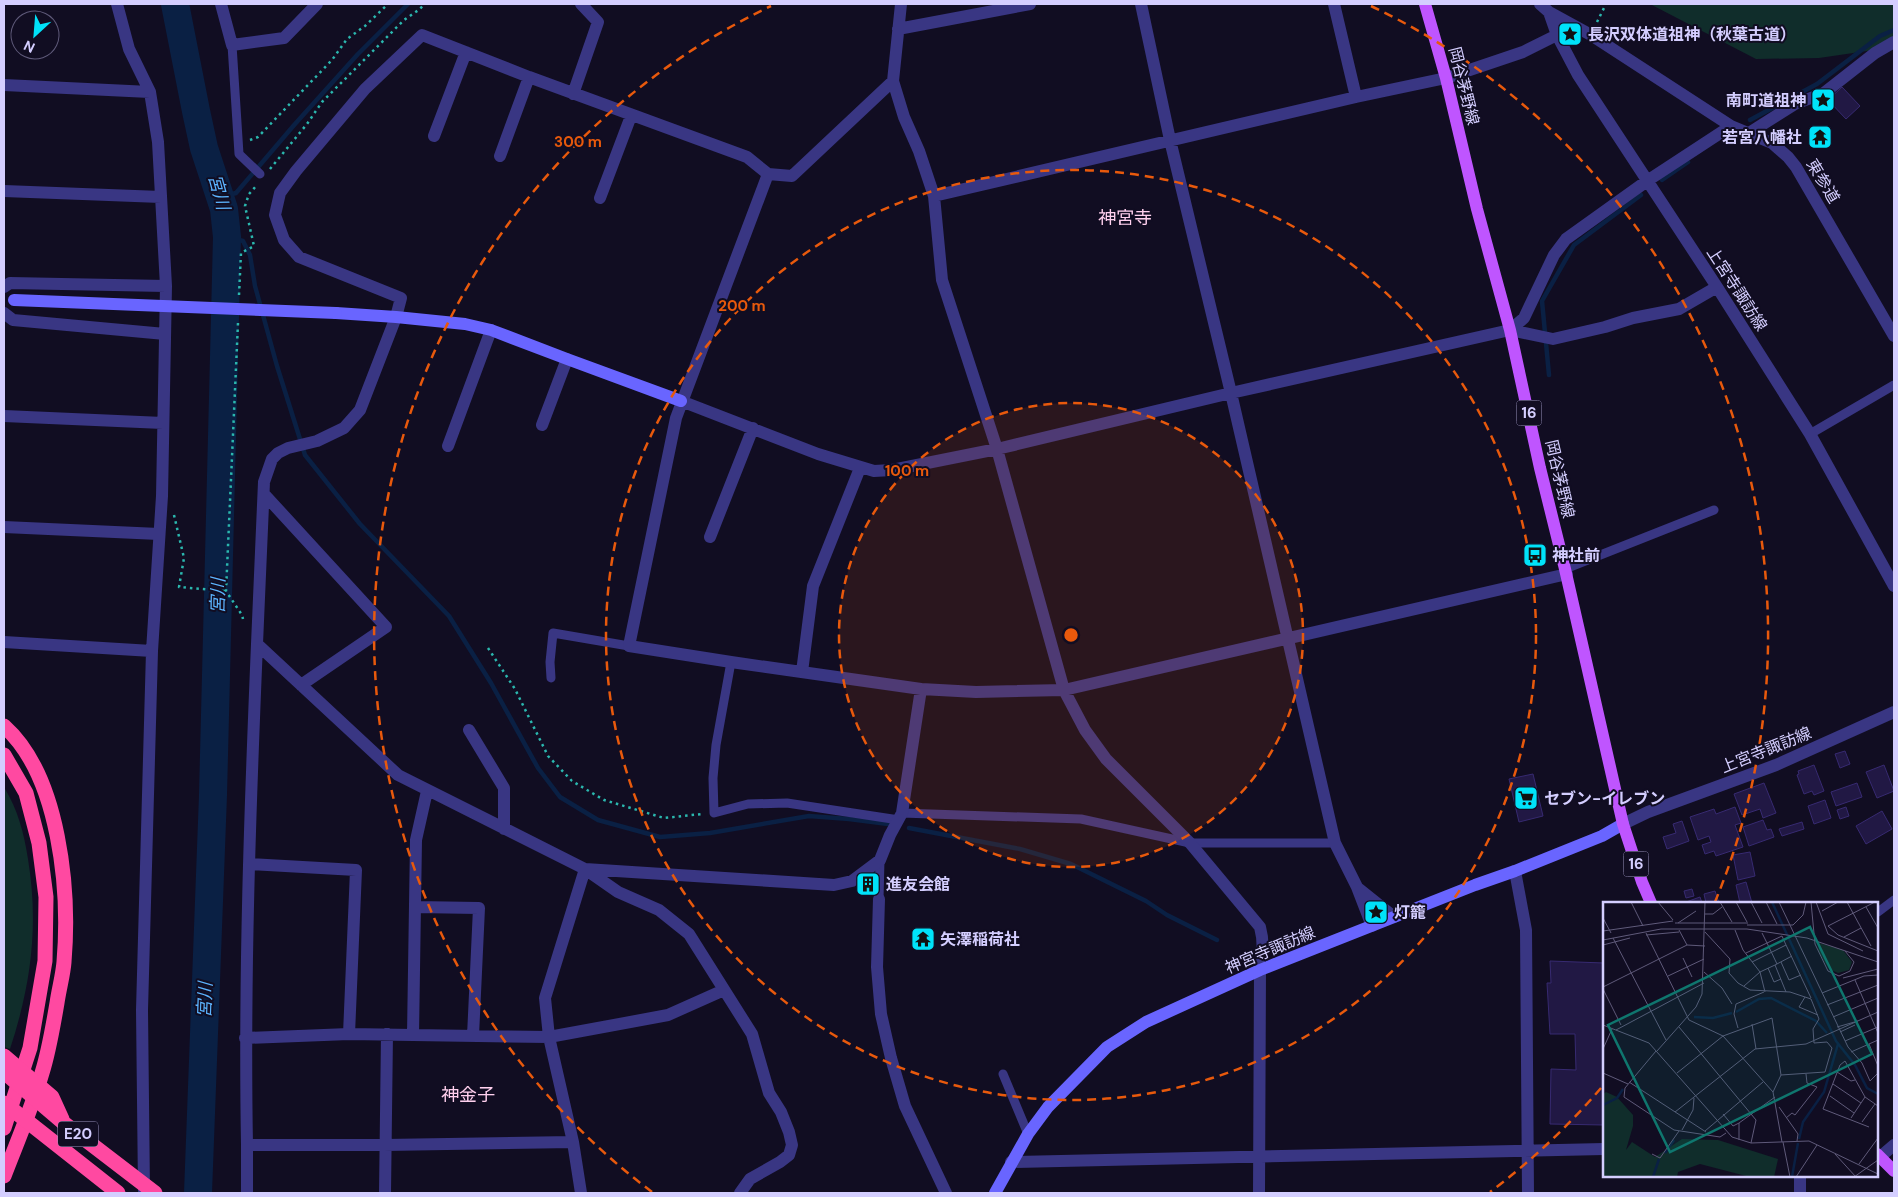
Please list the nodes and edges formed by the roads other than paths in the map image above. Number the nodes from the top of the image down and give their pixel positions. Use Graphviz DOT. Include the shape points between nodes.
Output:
graph roads {
  1 [pos="118,4"];
  2 [pos="221,4"];
  3 [pos="317,4"];
  4 [pos="581,4"];
  5 [pos="901,4"];
  6 [pos="1030,4"];
  7 [pos="1141,4"];
  8 [pos="1334,4"];
  9 [pos="1425,4"];
  10 [pos="1544,8"];
  11 [pos="898,29"];
  12 [pos="1557,35"];
  13 [pos="1894,42"];
  14 [pos="232,45"];
  15 [pos="466,52"];
  16 [pos="529,77"];
  17 [pos="1446,78"];
  18 [pos="892,81"];
  19 [pos="4,85"];
  20 [pos="150,92"];
  21 [pos="574,94"];
  22 [pos="1356,97"];
  23 [pos="632,116"];
  24 [pos="1731,126"];
  25 [pos="1749,133"];
  26 [pos="434,136"];
  27 [pos="1170,140"];
  28 [pos="500,156"];
  29 [pos="768,174"];
  30 [pos="262,176"];
  31 [pos="1647,181"];
  32 [pos="4,191"];
  33 [pos="934,196"];
  34 [pos="161,197"];
  35 [pos="600,198"];
  36 [pos="166,286"];
  37 [pos="4,287"];
  38 [pos="1717,287"];
  39 [pos="9,300"];
  40 [pos="4,313"];
  41 [pos="396,317"];
  42 [pos="491,330"];
  43 [pos="1510,330"];
  44 [pos="165,334"];
  45 [pos="1894,336"];
  46 [pos="567,360"];
  47 [pos="1894,385"];
  48 [pos="1231,393"];
  49 [pos="682,401"];
  50 [pos="4,416"];
  51 [pos="163,423"];
  52 [pos="542,425"];
  53 [pos="753,428"];
  54 [pos="1810,434"];
  55 [pos="448,446"];
  56 [pos="997,449"];
  57 [pos="860,468"];
  58 [pos="264,494"];
  59 [pos="1714,510"];
  60 [pos="4,527"];
  61 [pos="159,534"];
  62 [pos="710,536"];
  63 [pos="1566,572"];
  64 [pos="1894,586"];
  65 [pos="1287,639"];
  66 [pos="4,642"];
  67 [pos="257,644"];
  68 [pos="629,646"];
  69 [pos="152,651"];
  70 [pos="731,662"];
  71 [pos="802,672"];
  72 [pos="551,678"];
  73 [pos="300,685"];
  74 [pos="921,689"];
  75 [pos="1064,690"];
  76 [pos="1894,712"];
  77 [pos="4,726"];
  78 [pos="468,730"];
  79 [pos="4,755"];
  80 [pos="427,791"];
  81 [pos="900,817"];
  82 [pos="1623,824"];
  83 [pos="504,829"];
  84 [pos="1190,843"];
  85 [pos="1335,843"];
  86 [pos="880,860"];
  87 [pos="249,864"];
  88 [pos="585,869"];
  89 [pos="1515,871"];
  90 [pos="1357,887"];
  91 [pos="879,899"];
  92 [pos="1894,900"];
  93 [pos="1651,902"];
  94 [pos="415,907"];
  95 [pos="1878,912"];
  96 [pos="1394,917"];
  97 [pos="1372,926"];
  98 [pos="1260,970"];
  99 [pos="724,990"];
  100 [pos="349,1034"];
  101 [pos="387,1034"];
  102 [pos="413,1035"];
  103 [pos="473,1036"];
  104 [pos="549,1037"];
  105 [pos="245,1038"];
  106 [pos="4,1056"];
  107 [pos="4,1072"];
  108 [pos="1003,1074"];
  109 [pos="4,1103"];
  110 [pos="65,1124"];
  111 [pos="4,1128"];
  112 [pos="1028,1134"];
  113 [pos="573,1142"];
  114 [pos="247,1145"];
  115 [pos="385,1145"];
  116 [pos="1894,1145"];
  117 [pos="1603,1149"];
  118 [pos="1528,1150"];
  119 [pos="1259,1155"];
  120 [pos="1878,1156"];
  121 [pos="1011,1162"];
  122 [pos="1894,1171"];
  123 [pos="4,1176"];
  124 [pos="1800,1177"];
  125 [pos="118,1193"];
  126 [pos="144,1193"];
  127 [pos="155,1193"];
  128 [pos="247,1193"];
  129 [pos="385,1193"];
  130 [pos="581,1193"];
  131 [pos="740,1193"];
  132 [pos="946,1193"];
  133 [pos="995,1193"];
  134 [pos="1259,1193"];
  135 [pos="1528,1193"];
  136 [pos="1800,1193"];
  1 -- 20 [label="street" via="129,49"];
  2 -- 14 [label="street"];
  3 -- 14 [label="street" via="284,38"];
  4 -- 21 [label="street" via="598,22"];
  5 -- 11 [label="street"];
  6 -- 11 [label="street"];
  7 -- 27 [label="street"];
  8 -- 22 [label="street"];
  9 -- 17 [label="main road, 岡谷茅野線 / 16"];
  10 -- 12 [label="street, 上宮寺諏訪線"];
  10 -- 24 [label="street, 東参道"];
  11 -- 18 [label="street"];
  12 -- 17 [label="street" via="1523,52"];
  12 -- 31 [label="street, 上宮寺諏訪線" via="1578,75"];
  13 -- 25 [label="street" via="1824,93 1795,104"];
  14 -- 30 [label="lane" via="239,154"];
  15 -- 16 [label="street"];
  15 -- 26 [label="street"];
  15 -- 41 [label="street" via="422,35 365,89 280,193 275,214 278,227 284,240 299,257 401,298"];
  16 -- 21 [label="street"];
  16 -- 28 [label="street"];
  17 -- 22 [label="street"];
  17 -- 43 [label="main road, 岡谷茅野線 / 16"];
  18 -- 29 [label="street" via="792,176"];
  18 -- 33 [label="street"];
  19 -- 20 [label="street"];
  20 -- 34 [label="street" via="158,142"];
  21 -- 23 [label="street"];
  22 -- 27 [label="street"];
  23 -- 29 [label="street" via="747,157"];
  23 -- 35 [label="street"];
  24 -- 25 [label="street, 東参道"];
  24 -- 31 [label="street"];
  25 -- 45 [label="street, 東参道" via="1772,143 1796,168"];
  27 -- 33 [label="street"];
  27 -- 48 [label="street"];
  29 -- 49 [label="street"];
  31 -- 38 [label="street, 上宮寺諏訪線"];
  31 -- 43 [label="street" via="1566,239 1554,255 1524,318"];
  32 -- 34 [label="street"];
  33 -- 56 [label="street" via="942,280"];
  34 -- 36 [label="street"];
  36 -- 37 [label="street" via="10,282"];
  36 -- 44 [label="street"];
  38 -- 43 [label="street" via="1679,309 1553,339"];
  38 -- 54 [label="street, 上宮寺諏訪線"];
  39 -- 41 [label="main road, bridge"];
  40 -- 44 [label="street" via="13,320"];
  41 -- 42 [label="main road"];
  41 -- 58 [label="street" via="360,410 344,428 317,441 278,453 272,459 264,482"];
  42 -- 46 [label="main road"];
  42 -- 55 [label="street"];
  43 -- 48 [label="street"];
  43 -- 63 [label="main road, 岡谷茅野線 / 16"];
  44 -- 51 [label="street"];
  46 -- 49 [label="main road"];
  46 -- 52 [label="street"];
  47 -- 54 [label="lane"];
  48 -- 56 [label="street"];
  48 -- 65 [label="street"];
  49 -- 53 [label="street"];
  49 -- 68 [label="street"];
  50 -- 51 [label="street"];
  51 -- 61 [label="street"];
  53 -- 57 [label="street"];
  53 -- 62 [label="street"];
  54 -- 64 [label="street, 上宮寺諏訪線"];
  56 -- 57 [label="street" via="892,470"];
  56 -- 75 [label="street"];
  57 -- 71 [label="street" via="813,586"];
  58 -- 67 [label="street"];
  58 -- 73 [label="street" via="386,627"];
  59 -- 63 [label="lane"];
  60 -- 61 [label="street"];
  61 -- 69 [label="street"];
  63 -- 65 [label="street"];
  63 -- 82 [label="main road, 岡谷茅野線 / 16"];
  65 -- 75 [label="street"];
  65 -- 85 [label="street"];
  66 -- 69 [label="street"];
  67 -- 73 [label="street"];
  67 -- 87 [label="street"];
  68 -- 70 [label="street"];
  68 -- 72 [label="lane" via="553,633"];
  69 -- 126 [label="street" via="142,1010"];
  70 -- 71 [label="street"];
  70 -- 81 [label="lane" via="716,745 714,813 748,804 787,803"];
  71 -- 74 [label="street"];
  73 -- 80 [label="street" via="398,775"];
  74 -- 75 [label="street" via="976,692"];
  74 -- 81 [label="street"];
  75 -- 84 [label="street" via="1085,730 1106,759"];
  76 -- 82 [label="street, 上宮寺諏訪線" via="1776,765"];
  77 -- 123 [label="highway" via="25,751 47,800 63,867 65,924 64,963 42,1073"];
  78 -- 83 [label="street" via="504,788"];
  79 -- 111 [label="highway" via="26,793 39,843 46,906 45,961 30,1048"];
  80 -- 83 [label="street"];
  80 -- 94 [label="street" via="416,840"];
  81 -- 84 [label="lane" via="1080,819"];
  81 -- 86 [label="street"];
  82 -- 89 [label="main road, 神宮寺諏訪線" via="1602,836"];
  82 -- 93 [label="main road, 岡谷茅野線 / 16"];
  83 -- 88 [label="street"];
  84 -- 85 [label="lane"];
  84 -- 98 [label="street" via="1260,927 1264,948"];
  85 -- 90 [label="street"];
  86 -- 88 [label="street" via="852,881 834,884"];
  86 -- 91 [label="lane"];
  87 -- 100 [label="street" via="356,870"];
  87 -- 105 [label="street"];
  88 -- 99 [label="street" via="618,892 659,910 689,934"];
  88 -- 104 [label="street" via="545,998"];
  89 -- 96 [label="main road, 神宮寺諏訪線"];
  89 -- 118 [label="street" via="1526,930"];
  90 -- 96 [label="street"];
  90 -- 97 [label="street"];
  91 -- 132 [label="street" via="877,967 891,1058 906,1106"];
  92 -- 95 [label="lane"];
  94 -- 102 [label="street"];
  94 -- 103 [label="street" via="479,908"];
  96 -- 97 [label="main road, 神宮寺諏訪線"];
  97 -- 98 [label="main road, 神宮寺諏訪線"];
  98 -- 112 [label="main road, 神宮寺諏訪線" via="1146,1022 1107,1047 1048,1106"];
  98 -- 119 [label="street"];
  99 -- 104 [label="street" via="668,1015"];
  99 -- 131 [label="street" via="752,1034 769,1093 781,1112 792,1145 789,1154 750,1179"];
  100 -- 101 [label="street"];
  100 -- 105 [label="street"];
  101 -- 102 [label="street"];
  101 -- 115 [label="street"];
  102 -- 103 [label="street"];
  103 -- 104 [label="street"];
  104 -- 113 [label="street"];
  105 -- 114 [label="street"];
  106 -- 110 [label="highway, bridge" via="52,1097"];
  107 -- 110 [label="highway, E20, bridge"];
  108 -- 112 [label="lane"];
  109 -- 125 [label="highway, E20, bridge"];
  110 -- 127 [label="highway, E20, bridge"];
  112 -- 121 [label="main road, 神宮寺諏訪線"];
  113 -- 115 [label="street"];
  113 -- 130 [label="street"];
  114 -- 115 [label="street"];
  114 -- 128 [label="street"];
  115 -- 129 [label="street"];
  116 -- 120 [label="street"];
  117 -- 118 [label="street"];
  118 -- 119 [label="street"];
  118 -- 135 [label="street"];
  119 -- 121 [label="street"];
  119 -- 134 [label="street"];
  120 -- 122 [label="main road"];
  121 -- 133 [label="main road, 神宮寺諏訪線"];
  124 -- 136 [label="street"];
}
